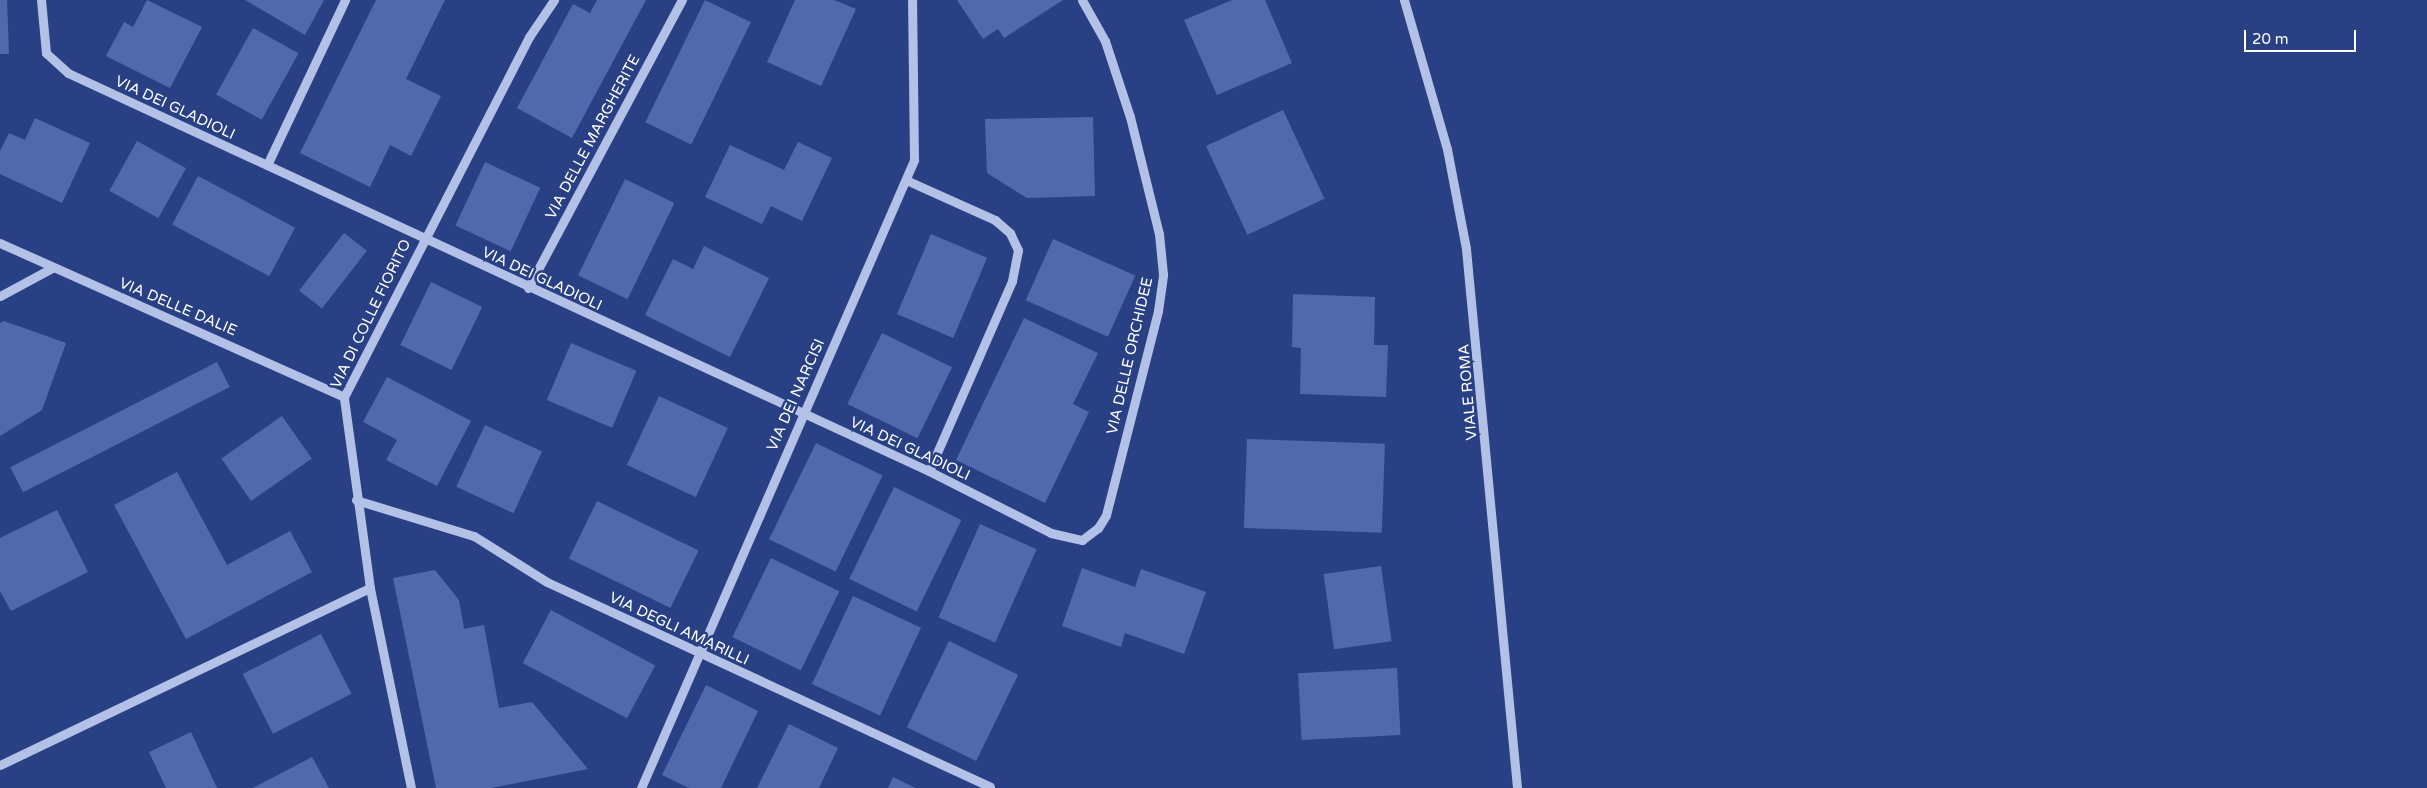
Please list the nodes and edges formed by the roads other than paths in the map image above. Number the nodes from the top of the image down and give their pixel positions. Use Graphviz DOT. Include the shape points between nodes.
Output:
graph roads {
  1 [pos="41,0"];
  2 [pos="344,0"];
  3 [pos="554,0"];
  4 [pos="682,0"];
  5 [pos="912,0"];
  6 [pos="1082,0"];
  7 [pos="1404,0"];
  8 [pos="267,166"];
  9 [pos="906,180"];
  10 [pos="424,239"];
  11 [pos="0,243"];
  12 [pos="52,268"];
  13 [pos="528,288"];
  14 [pos="0,296"];
  15 [pos="344,397"];
  16 [pos="803,414"];
  17 [pos="929,471"];
  18 [pos="356,500"];
  19 [pos="1082,540"];
  20 [pos="370,588"];
  21 [pos="697,653"];
  22 [pos="0,765"];
  23 [pos="990,787"];
  24 [pos="411,788"];
  25 [pos="640,788"];
  26 [pos="1517,788"];
  1 -- 8 [label="street, VIA DEI GLADIOLI" via="42,38 46,53 56,66"];
  2 -- 8 [label="street"];
  3 -- 10 [label="street, VIA DI COLLE FIORITO" via="529,37"];
  4 -- 13 [label="street, VIA DELLE MARGHERITE"];
  5 -- 9 [label="street, VIA DEI NARCISI" via="916,140 914,160"];
  6 -- 19 [label="street, VIA DELLE ORCHIDEE" via="1105,41 1130,117 1159,234 1163,274 1158,311 1106,515 1098,528"];
  7 -- 26 [label="street, VIALE ROMA" via="1447,149 1466,249"];
  8 -- 10 [label="street, VIA DEI GLADIOLI"];
  9 -- 16 [label="street, VIA DEI NARCISI"];
  9 -- 17 [label="street" via="995,220 1010,233 1018,250 1012,281"];
  10 -- 13 [label="street, VIA DEI GLADIOLI"];
  10 -- 15 [label="street, VIA DI COLLE FIORITO"];
  11 -- 12 [label="street, VIA DELLE DALIE"];
  12 -- 14 [label="street"];
  12 -- 15 [label="street, VIA DELLE DALIE"];
  13 -- 16 [label="street, VIA DEI GLADIOLI"];
  15 -- 18 [label="street, VIA DI COLLE FIORITO"];
  16 -- 17 [label="street, VIA DEI GLADIOLI"];
  16 -- 21 [label="street, VIA DEI NARCISI"];
  17 -- 19 [label="street, VIA DEI GLADIOLI" via="1051,533"];
  18 -- 20 [label="street, VIA DI COLLE FIORITO"];
  18 -- 21 [label="street, VIA DEGLI AMARILLI" via="474,536 547,582"];
  20 -- 22 [label="street"];
  20 -- 24 [label="street, VIA DI COLLE FIORITO"];
  21 -- 23 [label="street, VIA DEGLI AMARILLI"];
  21 -- 25 [label="street, VIA DEI NARCISI"];
}
